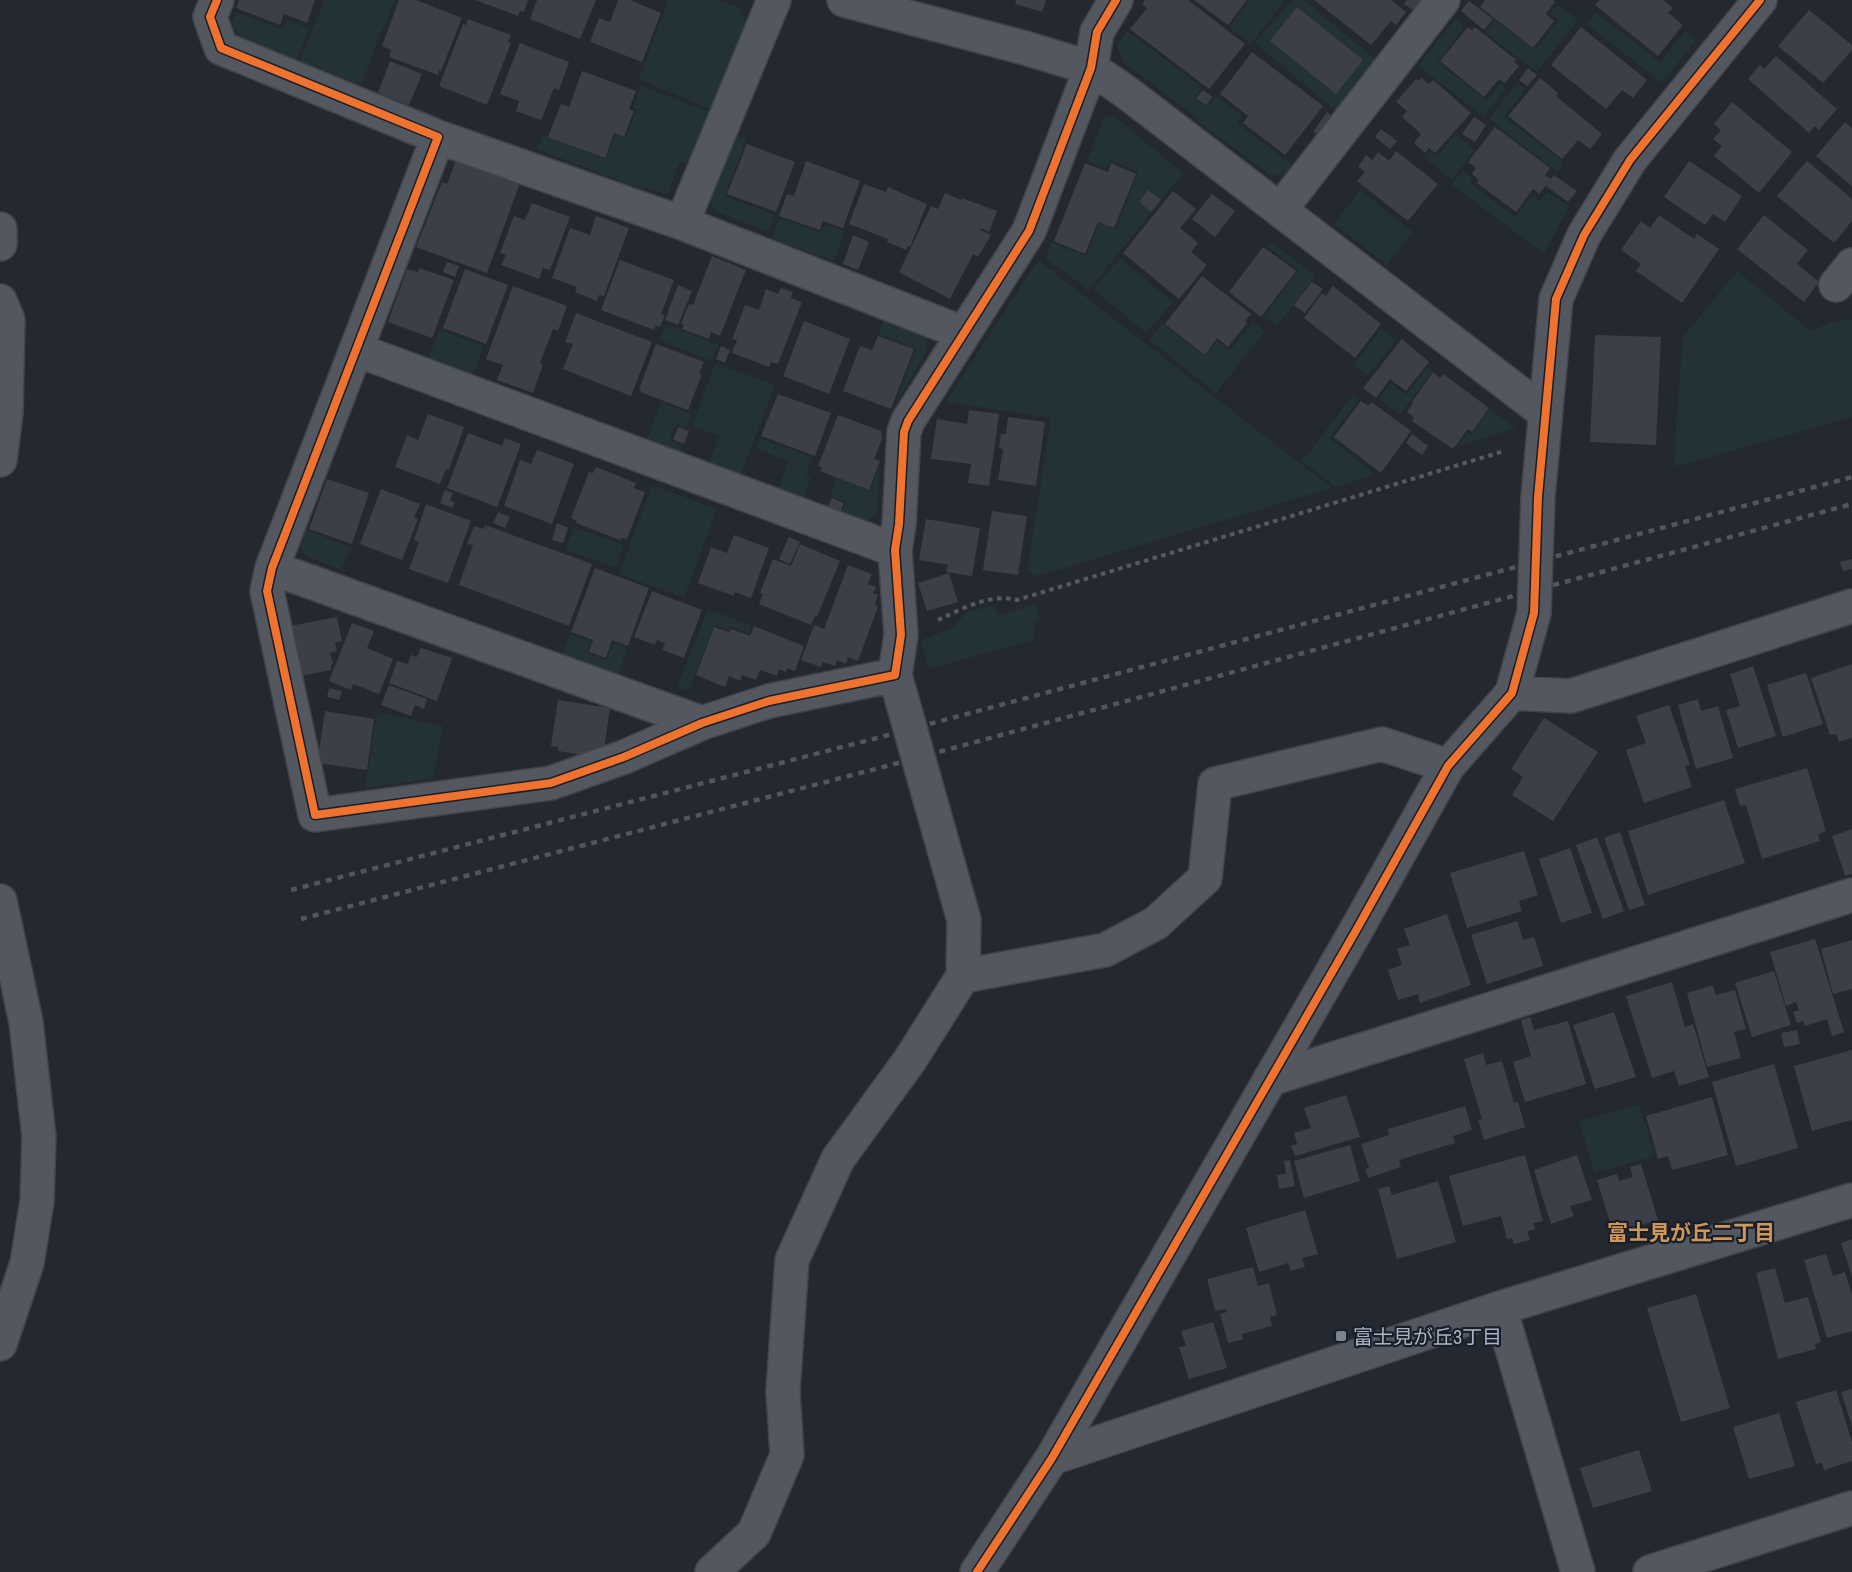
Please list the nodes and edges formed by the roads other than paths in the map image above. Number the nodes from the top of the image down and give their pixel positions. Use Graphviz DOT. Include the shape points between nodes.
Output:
graph roads {
  1 [pos="217,0"];
  2 [pos="774,0"];
  3 [pos="844,0"];
  4 [pos="1116,0"];
  5 [pos="1443,0"];
  6 [pos="1760,0"];
  7 [pos="1091,68"];
  8 [pos="438,137"];
  9 [pos="1280,210"];
  10 [pos="682,223"];
  11 [pos="0,229"];
  12 [pos="0,244"];
  13 [pos="0,301"];
  14 [pos="963,333"];
  15 [pos="357,350"];
  16 [pos="1544,412"];
  17 [pos="0,460"];
  18 [pos="895,550"];
  19 [pos="272,568"];
  20 [pos="1852,606"];
  21 [pos="895,675"];
  22 [pos="1512,693"];
  23 [pos="702,723"];
  24 [pos="1448,766"];
  25 [pos="1852,895"];
  26 [pos="0,901"];
  27 [pos="963,975"];
  28 [pos="1270,1079"];
  29 [pos="1852,1200"];
  30 [pos="1500,1308"];
  31 [pos="0,1344"];
  32 [pos="1052,1458"];
  33 [pos="1852,1508"];
  34 [pos="712,1572"];
  35 [pos="977,1572"];
  36 [pos="1578,1572"];
  37 [pos="1650,1572"];
  1 -- 8 [label="street" via="210,17 221,48"];
  2 -- 10 [label="street"];
  3 -- 7 [label="street"];
  4 -- 7 [label="street" via="1097,32"];
  5 -- 9 [label="street"];
  6 -- 16 [label="street" via="1630,160 1584,235 1556,298"];
  7 -- 9 [label="street"];
  7 -- 14 [label="street" via="1029,231"];
  8 -- 10 [label="street"];
  8 -- 15 [label="street"];
  9 -- 16 [label="street"];
  10 -- 14 [label="street"];
  11 -- 12 [label="street"];
  13 -- 17 [label="street" via="8,320 6,413"];
  14 -- 18 [label="street" via="904,432"];
  15 -- 18 [label="street"];
  15 -- 19 [label="street"];
  16 -- 22 [label="street" via="1533,613"];
  18 -- 21 [label="street" via="901,635"];
  19 -- 23 [label="street"];
  19 -- 23 [label="street" via="267,591 315,815 551,783"];
  20 -- 22 [label="street" via="1571,696"];
  21 -- 23 [label="street" via="769,701"];
  21 -- 27 [label="street" via="964,920"];
  22 -- 24 [label="street"];
  24 -- 27 [label="street" via="1382,744 1215,784 1205,878 1156,923 1105,951"];
  24 -- 28 [label="street"];
  25 -- 28 [label="street"];
  26 -- 31 [label="street" via="26,1022 39,1137 37,1201 27,1263"];
  27 -- 34 [label="street" via="910,1060 838,1160 792,1260 783,1391 787,1455 754,1533"];
  28 -- 32 [label="street"];
  29 -- 30 [label="street"];
  30 -- 32 [label="street"];
  30 -- 36 [label="street"];
  32 -- 35 [label="street"];
  33 -- 37 [label="street"];
}
